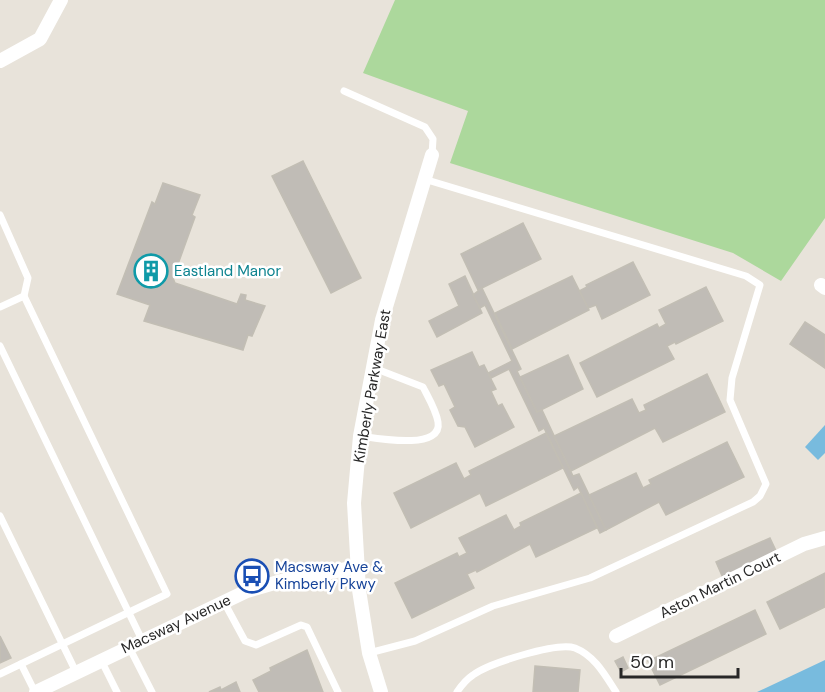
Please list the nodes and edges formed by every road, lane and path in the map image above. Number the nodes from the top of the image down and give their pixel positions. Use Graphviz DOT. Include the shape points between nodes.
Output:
graph roads {
  1 [pos="61,0"];
  2 [pos="0,61"];
  3 [pos="344,91"];
  4 [pos="432,155"];
  5 [pos="424,179"];
  6 [pos="0,215"];
  7 [pos="24,296"];
  8 [pos="0,307"];
  9 [pos="0,346"];
  10 [pos="374,368"];
  11 [pos="360,436"];
  12 [pos="0,516"];
  13 [pos="825,538"];
  14 [pos="358,567"];
  15 [pos="224,602"];
  16 [pos="129,614"];
  17 [pos="615,636"];
  18 [pos="142,640"];
  19 [pos="62,645"];
  20 [pos="129,647"];
  21 [pos="369,653"];
  22 [pos="101,660"];
  23 [pos="21,664"];
  24 [pos="76,672"];
  25 [pos="0,674"];
  26 [pos="36,692"];
  27 [pos="117,692"];
  28 [pos="152,692"];
  29 [pos="338,692"];
  30 [pos="381,692"];
  31 [pos="457,692"];
  32 [pos="616,692"];
  1 -- 2 [label="street" via="40,39"];
  3 -- 4 [label="lane" via="425,127 433,139"];
  4 -- 5 [label="street, Kimberly Parkway East"];
  5 -- 10 [label="street, Kimberly Parkway East" via="382,320"];
  5 -- 21 [label="lane" via="746,276 760,285 732,378 730,400 766,484 753,502 590,578 493,606 415,641"];
  6 -- 7 [label="lane" via="28,278"];
  7 -- 8 [label="lane"];
  7 -- 16 [label="lane" via="167,594"];
  9 -- 16 [label="lane"];
  10 -- 11 [label="street, Kimberly Parkway East"];
  10 -- 11 [label="lane" via="423,387 439,423 436,432 417,441"];
  11 -- 14 [label="street, Kimberly Parkway East" via="354,503"];
  12 -- 19 [label="lane"];
  13 -- 17 [label="street, Aston Martin Court" via="804,544"];
  14 -- 15 [label="street, Macsway Avenue" via="265,585"];
  14 -- 21 [label="street, Kimberly Parkway East"];
  15 -- 18 [label="street, Macsway Avenue"];
  15 -- 29 [label="lane" via="245,641 256,645 301,625 307,627"];
  16 -- 18 [label="lane"];
  16 -- 19 [label="lane"];
  18 -- 20 [label="street, Macsway Avenue"];
  19 -- 23 [label="lane"];
  19 -- 24 [label="lane"];
  20 -- 22 [label="street, Macsway Avenue"];
  20 -- 28 [label="lane"];
  21 -- 30 [label="street, Kimberly Parkway East"];
  22 -- 24 [label="street, Macsway Avenue"];
  22 -- 27 [label="lane"];
  23 -- 25 [label="lane"];
  23 -- 26 [label="lane"];
  24 -- 26 [label="street, Macsway Avenue"];
  31 -- 32 [label="lane" via="473,675 490,666 549,649 573,647 595,661"];
}
